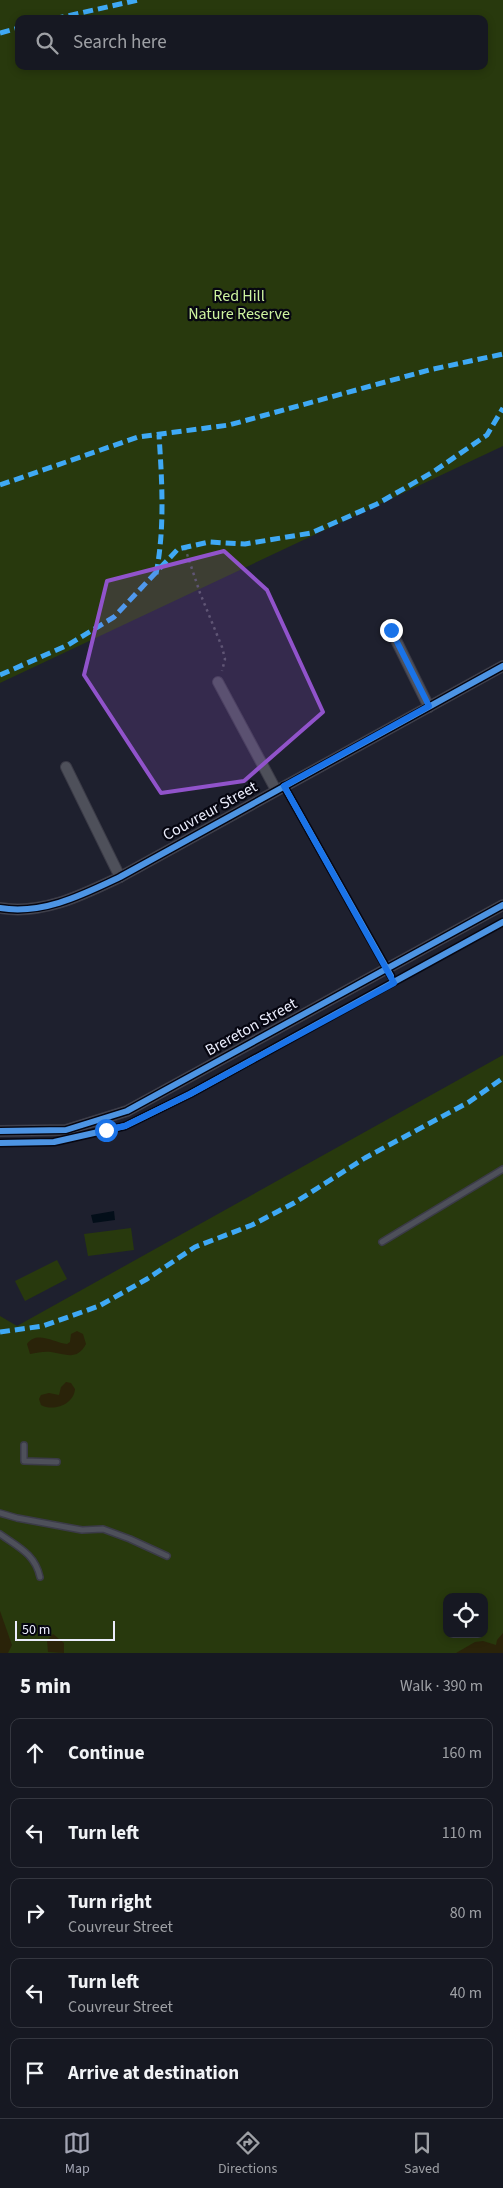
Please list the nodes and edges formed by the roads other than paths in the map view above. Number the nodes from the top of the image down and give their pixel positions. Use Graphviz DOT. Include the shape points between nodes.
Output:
graph roads {
  1 [pos="391,630"];
  2 [pos="503,666"];
  3 [pos="218,682"];
  4 [pos="429,706"];
  5 [pos="66,767"];
  6 [pos="276,790"];
  7 [pos="120,877"];
  8 [pos="503,905"];
  9 [pos="0,908"];
  10 [pos="0,1131"];
  11 [pos="503,1169"];
  12 [pos="382,1242"];
  13 [pos="24,1445"];
  14 [pos="56,1462"];
  15 [pos="0,1512"];
  16 [pos="0,1534"];
  17 [pos="167,1556"];
  18 [pos="40,1576"];
  1 -- 4 [label="street"];
  2 -- 4 [label="street, Couvreur Street"];
  3 -- 6 [label="street, Couvreur Street"];
  4 -- 6 [label="street, Couvreur Street"];
  5 -- 7 [label="street"];
  6 -- 7 [label="street, Couvreur Street"];
  7 -- 9 [label="street, Couvreur Street" via="52,905 15,910"];
  8 -- 10 [label="street, Brereton Street" via="126,1111 66,1130"];
  11 -- 12 [label="lane"];
  13 -- 14 [label="lane" via="24,1461"];
  15 -- 17 [label="lane" via="82,1530 103,1529"];
  16 -- 18 [label="lane" via="32,1557"];
}
